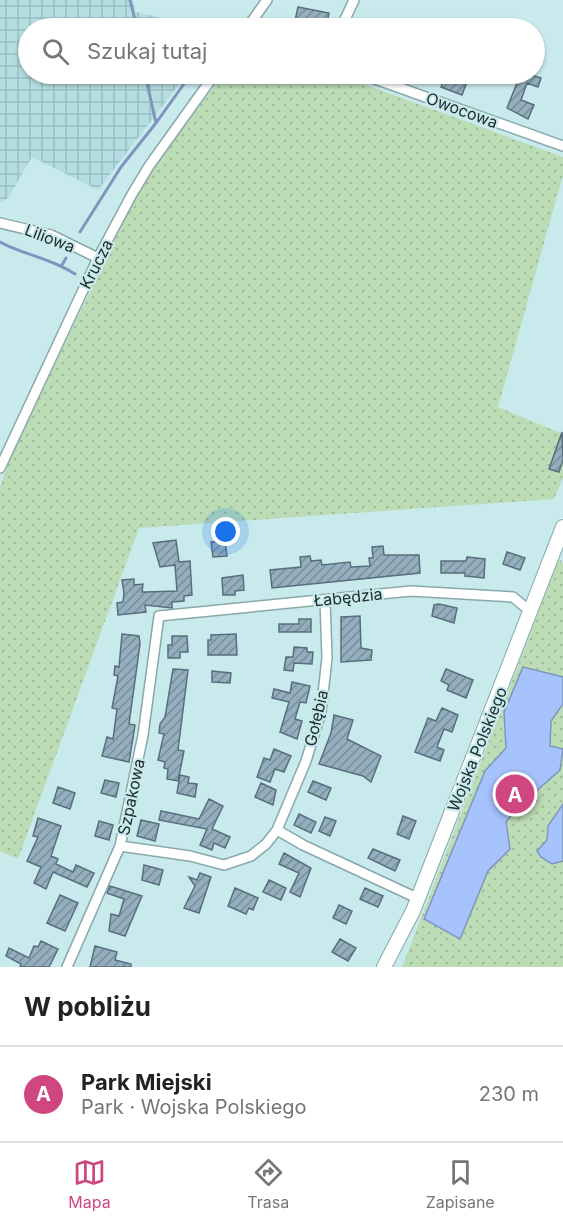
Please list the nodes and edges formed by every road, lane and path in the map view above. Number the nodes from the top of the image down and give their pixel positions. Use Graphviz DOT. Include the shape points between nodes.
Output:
graph roads {
  1 [pos="267,0"];
  2 [pos="354,0"];
  3 [pos="254,18"];
  4 [pos="346,18"];
  5 [pos="208,84"];
  6 [pos="389,84"];
  7 [pos="563,146"];
  8 [pos="0,223"];
  9 [pos="98,258"];
  10 [pos="0,468"];
  11 [pos="563,527"];
  12 [pos="325,600"];
  13 [pos="531,612"];
  14 [pos="159,616"];
  15 [pos="277,830"];
  16 [pos="120,846"];
  17 [pos="417,898"];
  18 [pos="67,967"];
  19 [pos="384,967"];
  1 -- 3 [label="street"];
  2 -- 4 [label="street"];
  5 -- 9 [label="street, Krucza" via="148,166"];
  6 -- 7 [label="street, Owocowa"];
  8 -- 9 [label="street, Liliowa" via="51,235"];
  9 -- 10 [label="street, Krucza"];
  11 -- 13 [label="street, Wojska Polskiego"];
  12 -- 13 [label="street, Łabędzia" via="411,591 475,593 513,597"];
  12 -- 14 [label="street, Łabędzia"];
  12 -- 15 [label="street, Gołębia" via="327,657 321,712 306,761"];
  13 -- 17 [label="street, Wojska Polskiego"];
  14 -- 16 [label="street, Szpakowa" via="143,735"];
  15 -- 16 [label="street" via="251,856 230,865"];
  15 -- 17 [label="street"];
  16 -- 18 [label="street, Szpakowa"];
  17 -- 19 [label="street, Wojska Polskiego"];
}
